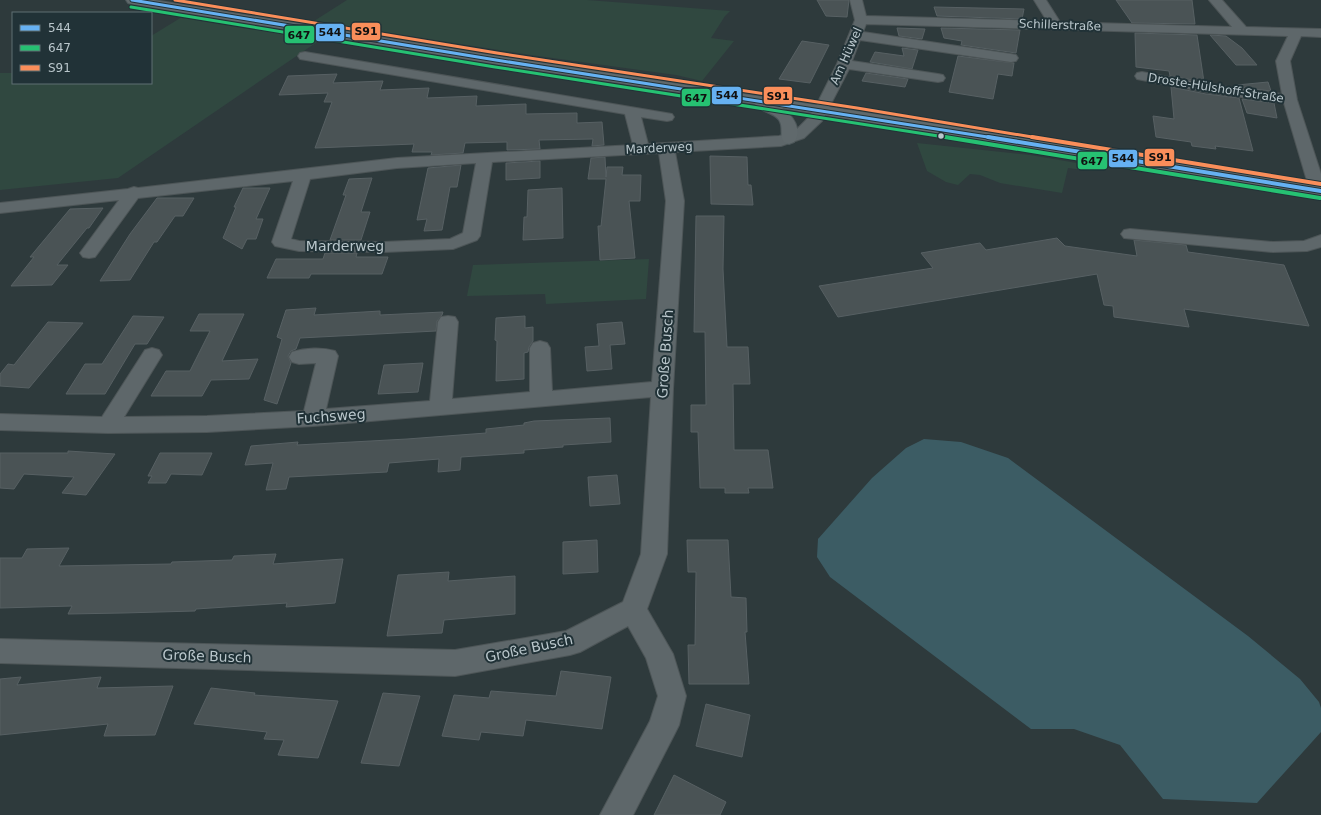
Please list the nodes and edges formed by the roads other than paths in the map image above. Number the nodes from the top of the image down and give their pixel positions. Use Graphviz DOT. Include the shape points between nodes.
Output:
graph roads {
  1 [pos="132,0"];
  2 [pos="856,0"];
  3 [pos="1040,0"];
  4 [pos="1214,0"];
  5 [pos="861,20"];
  6 [pos="1056,25"];
  7 [pos="1242,30"];
  8 [pos="1296,33"];
  9 [pos="1321,33"];
  10 [pos="856,35"];
  11 [pos="305,56"];
  12 [pos="1011,58"];
  13 [pos="844,64"];
  14 [pos="1142,76"];
  15 [pos="938,78"];
  16 [pos="746,98"];
  17 [pos="1290,100"];
  18 [pos="821,110"];
  19 [pos="632,111"];
  20 [pos="667,117"];
  21 [pos="789,139"];
  22 [pos="666,148"];
  23 [pos="642,149"];
  24 [pos="485,157"];
  25 [pos="304,175"];
  26 [pos="1319,191"];
  27 [pos="134,192"];
  28 [pos="0,208"];
  29 [pos="1130,234"];
  30 [pos="1321,240"];
  31 [pos="90,254"];
  32 [pos="448,322"];
  33 [pos="540,348"];
  34 [pos="152,355"];
  35 [pos="299,358"];
  36 [pos="662,389"];
  37 [pos="541,399"];
  38 [pos="440,408"];
  39 [pos="313,418"];
  40 [pos="0,422"];
  41 [pos="108,426"];
  42 [pos="633,610"];
  43 [pos="0,651"];
  44 [pos="616,815"];
  1 -- 16 [label="main road"];
  2 -- 5 [label="street, Am Hüwel"];
  3 -- 6 [label="street"];
  4 -- 7 [label="street"];
  5 -- 6 [label="street, Schillerstraße"];
  5 -- 10 [label="street, Am Hüwel"];
  6 -- 7 [label="street, Schillerstraße"];
  7 -- 8 [label="street, Schillerstraße"];
  8 -- 9 [label="street"];
  8 -- 17 [label="street, Droste-Hülshoff-Straße" via="1283,61"];
  10 -- 12 [label="street"];
  10 -- 13 [label="street, Am Hüwel"];
  11 -- 19 [label="street"];
  13 -- 15 [label="street"];
  13 -- 18 [label="street, Am Hüwel"];
  14 -- 17 [label="street, Droste-Hülshoff-Straße"];
  16 -- 18 [label="main road"];
  16 -- 21 [label="main road" via="767,106 785,117 791,127"];
  17 -- 26 [label="street, Droste-Hülshoff-Straße"];
  18 -- 21 [label="street, Marderweg" via="806,129"];
  18 -- 26 [label="main road"];
  19 -- 20 [label="street"];
  19 -- 23 [label="street"];
  21 -- 22 [label="street, Marderweg"];
  22 -- 23 [label="street, Marderweg"];
  22 -- 36 [label="street, Große Busch" via="675,201"];
  23 -- 24 [label="street, Marderweg"];
  24 -- 25 [label="street, Marderweg" via="399,157"];
  24 -- 25 [label="street, Marderweg" via="471,236 453,244 384,247 299,246 281,242"];
  25 -- 27 [label="street, Marderweg"];
  27 -- 28 [label="street, Marderweg"];
  27 -- 31 [label="street"];
  29 -- 30 [label="street" via="1273,247 1307,246"];
  32 -- 38 [label="street"];
  33 -- 37 [label="street"];
  34 -- 41 [label="street"];
  35 -- 39 [label="street" via="328,356"];
  36 -- 37 [label="street, Fuchsweg"];
  36 -- 42 [label="street, Große Busch" via="654,554"];
  37 -- 38 [label="street, Fuchsweg"];
  38 -- 39 [label="street, Fuchsweg"];
  39 -- 41 [label="street, Fuchsweg"];
  40 -- 41 [label="street, Fuchsweg"];
  42 -- 43 [label="street, Große Busch" via="570,643 455,663"];
  42 -- 44 [label="street" via="659,654 672,696 664,725"];
}
